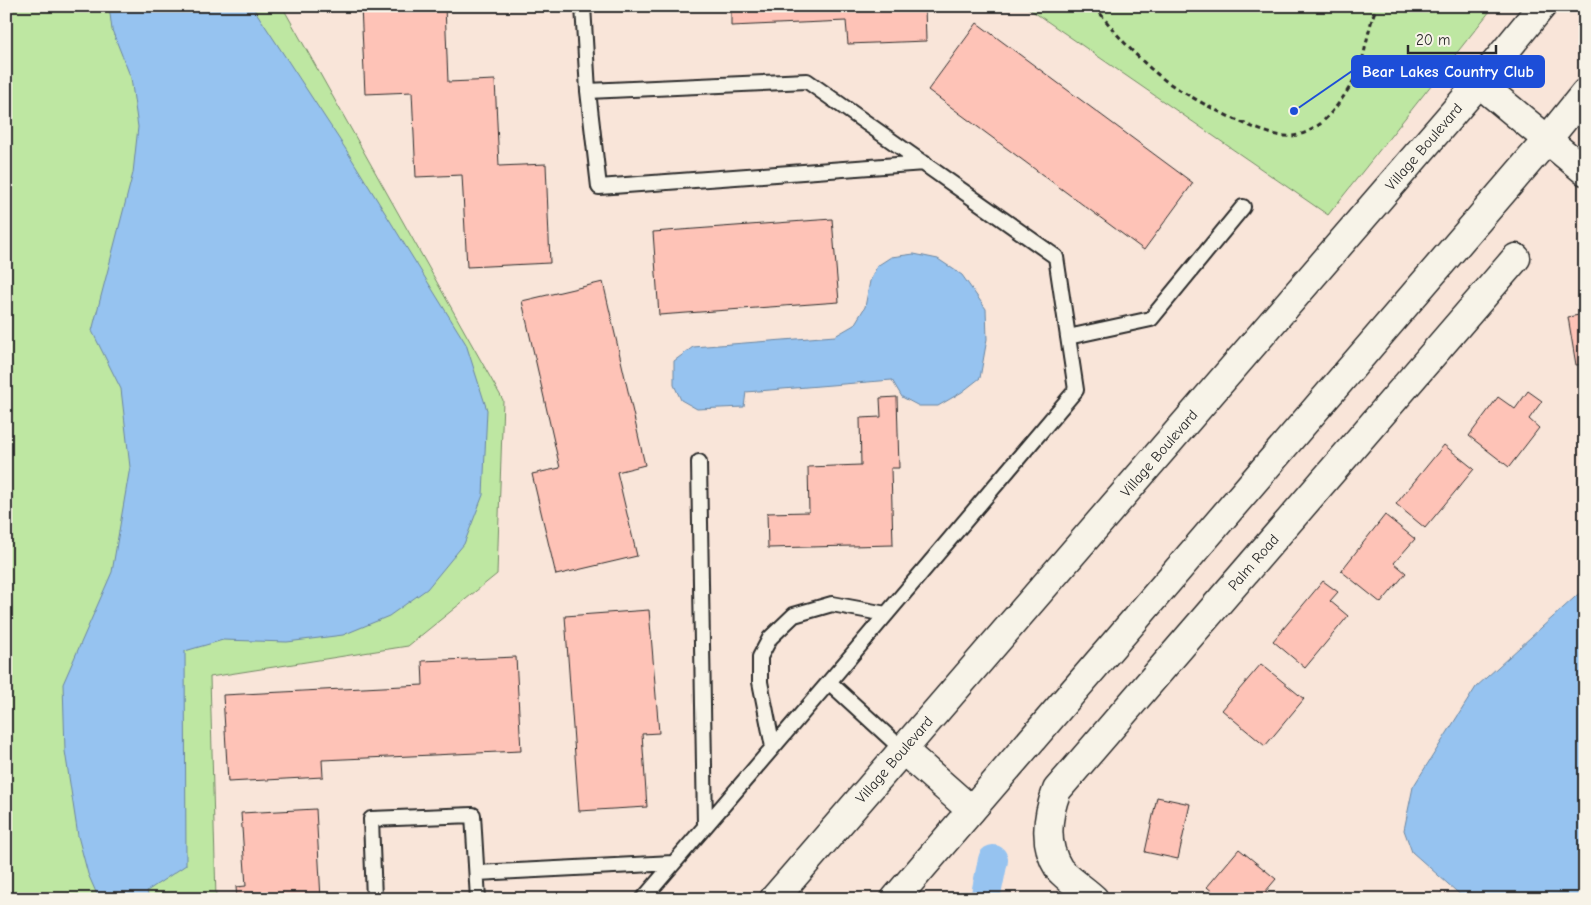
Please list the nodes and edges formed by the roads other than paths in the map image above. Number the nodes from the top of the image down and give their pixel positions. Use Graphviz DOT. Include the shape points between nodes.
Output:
graph roads {
  1 [pos="583,6"];
  2 [pos="1542,6"];
  3 [pos="1479,83"];
  4 [pos="588,91"];
  5 [pos="1585,93"];
  6 [pos="1546,140"];
  7 [pos="924,163"];
  8 [pos="1585,171"];
  9 [pos="1243,207"];
  10 [pos="1516,258"];
  11 [pos="1068,337"];
  12 [pos="700,462"];
  13 [pos="886,614"];
  14 [pos="829,682"];
  15 [pos="773,747"];
  16 [pos="903,750"];
  17 [pos="971,810"];
  18 [pos="705,826"];
  19 [pos="674,863"];
  20 [pos="476,873"];
  21 [pos="374,899"];
  22 [pos="478,899"];
  23 [pos="643,899"];
  24 [pos="774,899"];
  25 [pos="895,899"];
  26 [pos="1094,899"];
  1 -- 4 [label="lane"];
  2 -- 3 [label="street, Village Boulevard"];
  3 -- 6 [label="street"];
  3 -- 16 [label="street, Village Boulevard"];
  4 -- 7 [label="lane" via="807,81"];
  4 -- 7 [label="lane" via="599,187"];
  5 -- 6 [label="street"];
  6 -- 8 [label="street"];
  6 -- 17 [label="street"];
  7 -- 11 [label="lane" via="1056,257"];
  9 -- 11 [label="lane" via="1151,319"];
  10 -- 26 [label="street, Palm Road" via="1057,790 1048,830 1051,851 1060,870"];
  11 -- 13 [label="lane" via="1076,390"];
  12 -- 18 [label="lane"];
  13 -- 14 [label="lane"];
  13 -- 15 [label="lane" via="832,604 794,615 770,638 760,657 760,682"];
  14 -- 15 [label="lane"];
  14 -- 16 [label="lane"];
  15 -- 18 [label="lane"];
  16 -- 17 [label="street"];
  16 -- 24 [label="street, Village Boulevard"];
  17 -- 25 [label="street"];
  18 -- 19 [label="lane"];
  19 -- 20 [label="lane"];
  19 -- 23 [label="lane"];
  20 -- 21 [label="lane" via="473,815 371,819"];
  20 -- 22 [label="lane"];
}
